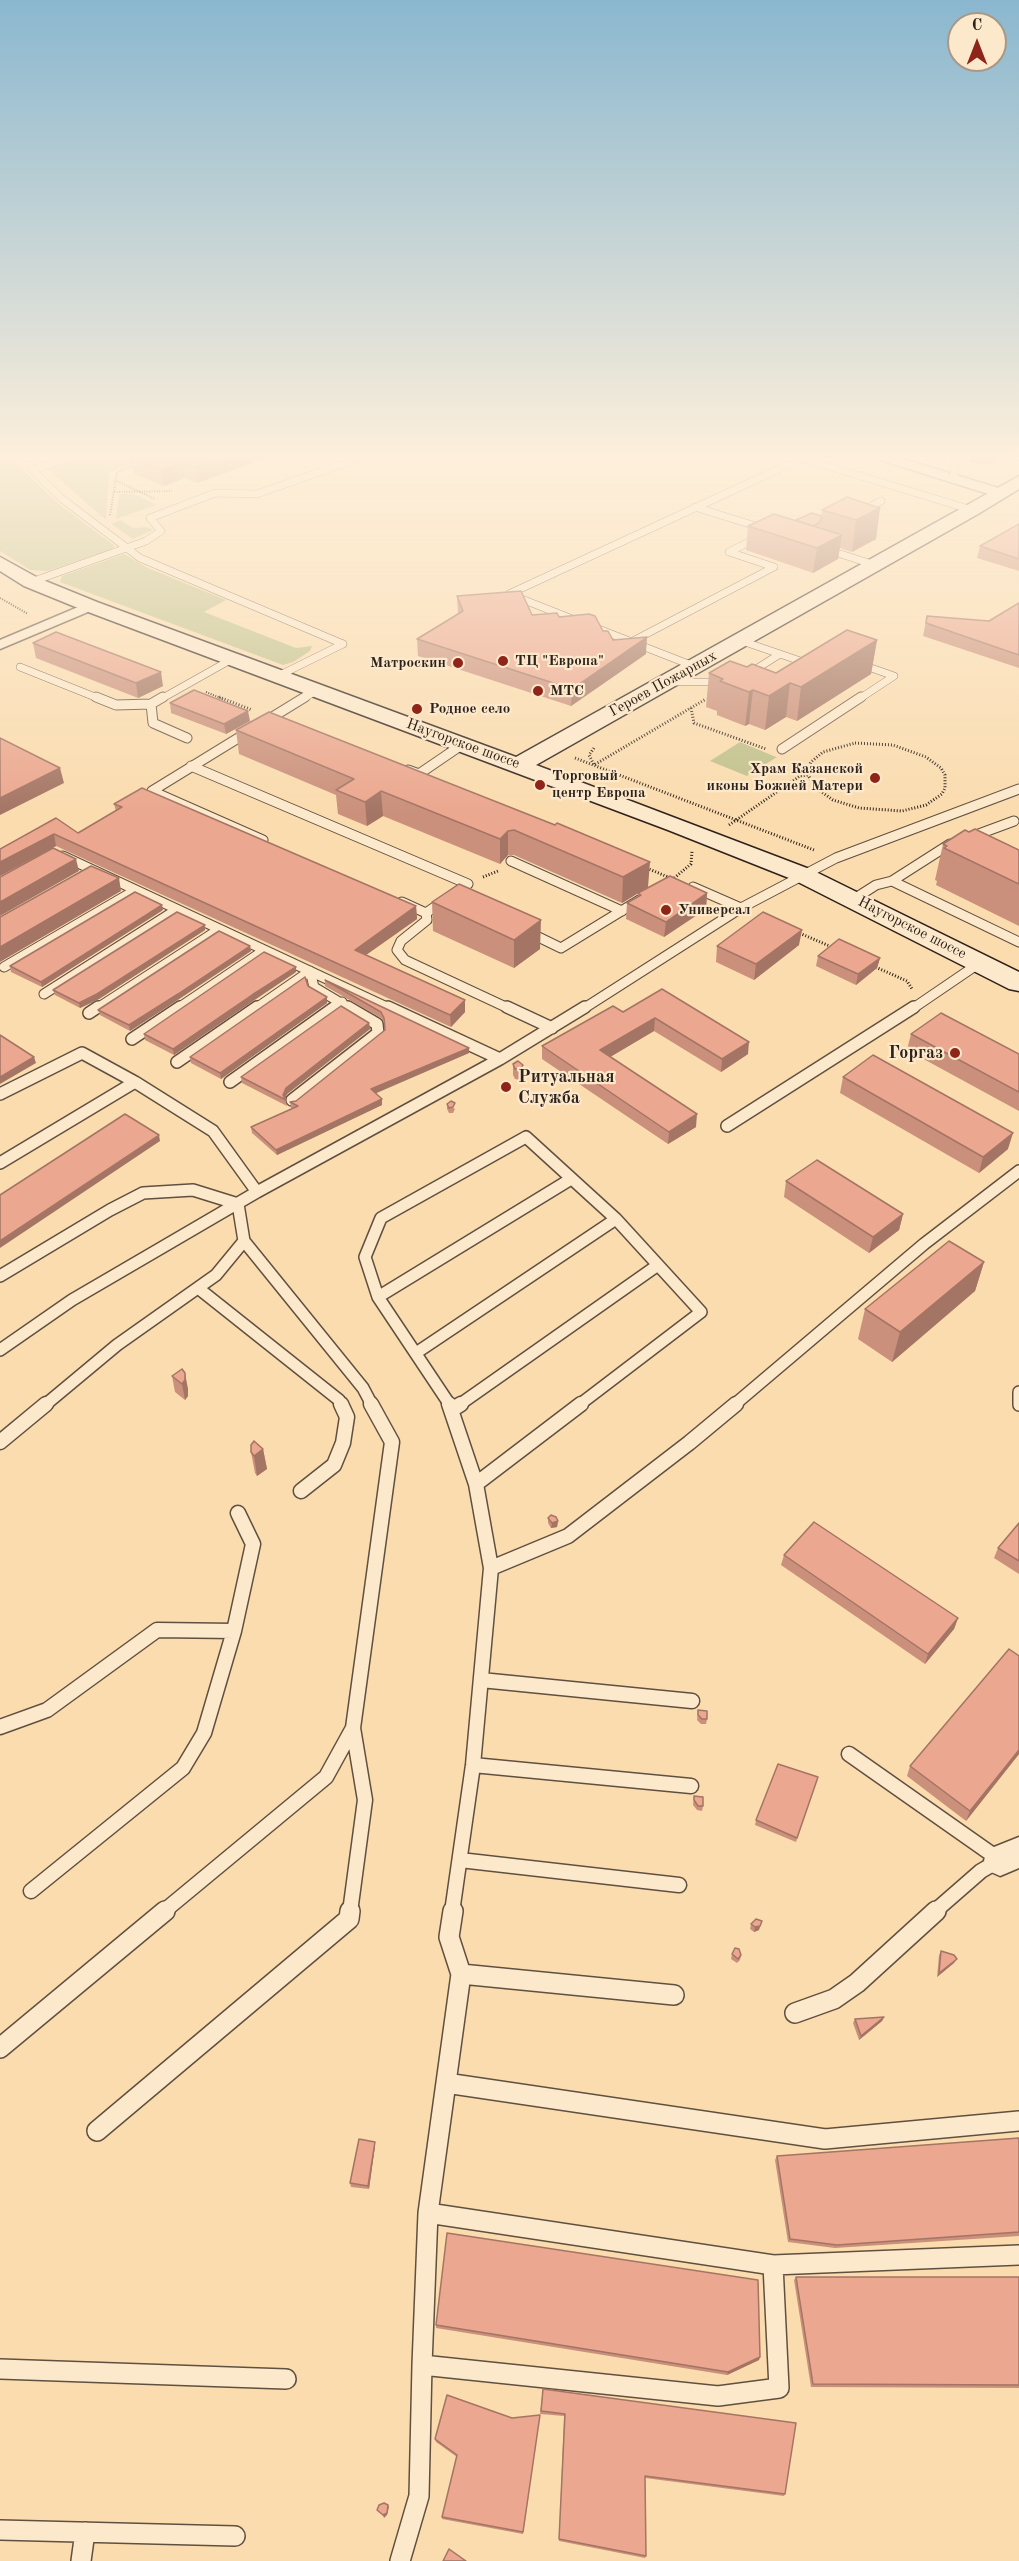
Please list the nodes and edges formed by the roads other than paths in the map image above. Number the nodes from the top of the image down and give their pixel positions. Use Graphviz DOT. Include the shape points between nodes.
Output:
graph roads {
  1 [pos="20,576"];
  2 [pos="50,576"];
  3 [pos="177,576"];
  4 [pos="549,576"];
  5 [pos="758,576"];
  6 [pos="858,576"];
  7 [pos="31,582"];
  8 [pos="90,606"];
  9 [pos="742,641"];
  10 [pos="630,642"];
  11 [pos="0,645"];
  12 [pos="780,654"];
  13 [pos="845,658"];
  14 [pos="232,659"];
  15 [pos="826,661"];
  16 [pos="20,667"];
  17 [pos="696,667"];
  18 [pos="816,667"];
  19 [pos="807,672"];
  20 [pos="278,676"];
  21 [pos="668,682"];
  22 [pos="735,682"];
  23 [pos="744,685"];
  24 [pos="317,690"];
  25 [pos="151,705"];
  26 [pos="274,718"];
  27 [pos="285,722"];
  28 [pos="188,738"];
  29 [pos="463,744"];
  30 [pos="782,749"];
  31 [pos="397,765"];
  32 [pos="519,765"];
  33 [pos="191,766"];
  34 [pos="1019,789"];
  35 [pos="1014,821"];
  36 [pos="268,843"];
  37 [pos="950,844"];
  38 [pos="960,849"];
  39 [pos="56,853"];
  40 [pos="511,861"];
  41 [pos="93,871"];
  42 [pos="803,875"];
  43 [pos="83,877"];
  44 [pos="673,879"];
  45 [pos="892,881"];
  46 [pos="134,891"];
  47 [pos="648,895"];
  48 [pos="451,896"];
  49 [pos="395,899"];
  50 [pos="854,899"];
  51 [pos="461,901"];
  52 [pos="741,908"];
  53 [pos="176,910"];
  54 [pos="622,911"];
  55 [pos="426,913"];
  56 [pos="511,924"];
  57 [pos="218,930"];
  58 [pos="1019,942"];
  59 [pos="263,951"];
  60 [pos="981,963"];
  61 [pos="4,967"];
  62 [pos="310,971"];
  63 [pos="1019,983"];
  64 [pos="44,994"];
  65 [pos="342,1002"];
  66 [pos="89,1013"];
  67 [pos="552,1028"];
  68 [pos="132,1039"];
  69 [pos="500,1059"];
  70 [pos="177,1062"];
  71 [pos="135,1082"];
  72 [pos="230,1082"];
  73 [pos="0,1094"];
  74 [pos="292,1100"];
  75 [pos="727,1126"];
  76 [pos="0,1163"];
  77 [pos="1019,1171"];
  78 [pos="572,1179"];
  79 [pos="257,1192"];
  80 [pos="238,1204"];
  81 [pos="616,1219"];
  82 [pos="244,1241"];
  83 [pos="658,1265"];
  84 [pos="0,1276"];
  85 [pos="198,1288"];
  86 [pos="378,1297"];
  87 [pos="0,1350"];
  88 [pos="416,1353"];
  89 [pos="1019,1392"];
  90 [pos="1019,1405"];
  91 [pos="453,1409"];
  92 [pos="0,1442"];
  93 [pos="476,1484"];
  94 [pos="301,1491"];
  95 [pos="238,1513"];
  96 [pos="491,1568"];
  97 [pos="234,1631"];
  98 [pos="481,1680"];
  99 [pos="692,1701"];
  100 [pos="0,1726"];
  101 [pos="353,1728"];
  102 [pos="849,1754"];
  103 [pos="473,1765"];
  104 [pos="691,1786"];
  105 [pos="1010,1856"];
  106 [pos="460,1860"];
  107 [pos="679,1885"];
  108 [pos="31,1891"];
  109 [pos="461,1974"];
  110 [pos="674,1995"];
  111 [pos="795,2013"];
  112 [pos="0,2048"];
  113 [pos="446,2083"];
  114 [pos="1019,2121"];
  115 [pos="98,2131"];
  116 [pos="428,2213"];
  117 [pos="1019,2255"];
  118 [pos="774,2265"];
  119 [pos="422,2365"];
  120 [pos="0,2369"];
  121 [pos="286,2379"];
  122 [pos="0,2529"];
  123 [pos="85,2532"];
  124 [pos="235,2536"];
  125 [pos="81,2561"];
  126 [pos="400,2561"];
  1 -- 7 [label="main road, Наугорское шоссе"];
  2 -- 7 [label="lane"];
  3 -- 20 [label="lane" via="343,644"];
  4 -- 10 [label="lane" via="509,594"];
  5 -- 10 [label="lane"];
  6 -- 9 [label="main road, Героев Пожарных"];
  7 -- 8 [label="main road, Наугорское шоссе"];
  8 -- 11 [label="street"];
  8 -- 14 [label="main road, Наугорское шоссе"];
  9 -- 12 [label="lane"];
  9 -- 17 [label="main road, Героев Пожарных"];
  10 -- 17 [label="lane"];
  12 -- 18 [label="lane"];
  12 -- 22 [label="lane"];
  13 -- 30 [label="lane" via="894,676"];
  14 -- 20 [label="main road, Наугорское шоссе"];
  14 -- 25 [label="lane"];
  15 -- 18 [label="lane"];
  16 -- 25 [label="lane" via="116,705"];
  17 -- 21 [label="main road, Героев Пожарных"];
  18 -- 19 [label="lane"];
  20 -- 24 [label="main road, Наугорское шоссе"];
  21 -- 22 [label="lane"];
  21 -- 32 [label="main road, Героев Пожарных"];
  22 -- 23 [label="lane"];
  24 -- 26 [label="lane"];
  24 -- 29 [label="main road, Наугорское шоссе"];
  25 -- 28 [label="lane" via="153,723"];
  26 -- 27 [label="lane"];
  26 -- 33 [label="lane"];
  29 -- 31 [label="lane" via="419,774"];
  29 -- 32 [label="main road, Наугорское шоссе"];
  32 -- 42 [label="main road, Наугорское шоссе"];
  33 -- 36 [label="lane" via="152,791"];
  33 -- 48 [label="lane" via="468,884"];
  34 -- 42 [label="lane" via="836,858"];
  35 -- 37 [label="lane"];
  37 -- 38 [label="lane"];
  37 -- 45 [label="lane"];
  39 -- 41 [label="lane"];
  40 -- 54 [label="lane"];
  41 -- 43 [label="lane"];
  41 -- 46 [label="lane"];
  42 -- 50 [label="main road, Наугорское шоссе"];
  42 -- 52 [label="lane"];
  44 -- 52 [label="lane"];
  45 -- 50 [label="lane" via="876,885"];
  45 -- 58 [label="lane"];
  46 -- 53 [label="lane"];
  46 -- 61 [label="lane"];
  47 -- 54 [label="lane"];
  48 -- 51 [label="lane"];
  48 -- 55 [label="lane"];
  49 -- 55 [label="lane"];
  50 -- 60 [label="main road, Наугорское шоссе"];
  52 -- 67 [label="lane"];
  53 -- 57 [label="lane"];
  53 -- 64 [label="lane"];
  54 -- 56 [label="lane" via="561,948"];
  55 -- 67 [label="lane" via="427,920 401,940 397,950 405,960"];
  57 -- 59 [label="lane"];
  57 -- 66 [label="lane"];
  59 -- 62 [label="lane"];
  59 -- 68 [label="lane"];
  60 -- 63 [label="main road, Наугорское шоссе"];
  60 -- 75 [label="lane"];
  62 -- 65 [label="lane" via="314,987"];
  62 -- 69 [label="lane"];
  62 -- 70 [label="lane"];
  65 -- 72 [label="lane"];
  65 -- 74 [label="lane" via="377,1024 378,1033"];
  67 -- 69 [label="lane"];
  69 -- 79 [label="lane"];
  71 -- 73 [label="lane" via="82,1053"];
  71 -- 76 [label="lane"];
  71 -- 79 [label="lane" via="213,1131"];
  77 -- 96 [label="lane" via="924,1244 688,1443 568,1536"];
  78 -- 81 [label="lane"];
  78 -- 86 [label="lane"];
  78 -- 86 [label="lane" via="526,1137 381,1218 365,1257"];
  79 -- 80 [label="lane"];
  80 -- 82 [label="lane"];
  80 -- 84 [label="lane" via="193,1190 143,1193"];
  80 -- 87 [label="lane" via="72,1300"];
  81 -- 83 [label="lane"];
  81 -- 88 [label="lane"];
  82 -- 85 [label="lane" via="216,1275"];
  82 -- 101 [label="lane" via="363,1388 392,1443"];
  83 -- 91 [label="lane"];
  83 -- 93 [label="lane" via="701,1312"];
  85 -- 92 [label="lane" via="117,1344"];
  85 -- 94 [label="lane" via="339,1400 347,1418 334,1465"];
  86 -- 88 [label="lane"];
  88 -- 91 [label="lane"];
  89 -- 90 [label="lane"];
  91 -- 93 [label="lane"];
  93 -- 96 [label="lane"];
  95 -- 97 [label="lane" via="253,1544"];
  96 -- 98 [label="lane"];
  97 -- 100 [label="lane" via="157,1630 47,1710"];
  97 -- 108 [label="lane" via="204,1733 183,1768"];
  98 -- 99 [label="lane"];
  98 -- 103 [label="lane"];
  101 -- 112 [label="lane" via="326,1777"];
  101 -- 115 [label="lane" via="365,1800 349,1919"];
  102 -- 105 [label="lane"];
  103 -- 104 [label="lane"];
  103 -- 106 [label="lane"];
  105 -- 111 [label="lane" via="981,1871 857,1983 834,1999"];
  106 -- 107 [label="lane"];
  106 -- 109 [label="lane" via="449,1937"];
  109 -- 110 [label="lane"];
  109 -- 113 [label="lane"];
  113 -- 114 [label="lane" via="825,2139"];
  113 -- 116 [label="lane"];
  116 -- 118 [label="lane"];
  116 -- 119 [label="lane"];
  117 -- 118 [label="lane"];
  118 -- 119 [label="lane" via="779,2388 718,2396"];
  119 -- 126 [label="lane" via="419,2496"];
  120 -- 121 [label="lane"];
  122 -- 123 [label="lane"];
  123 -- 124 [label="lane"];
  123 -- 125 [label="lane"];
}
